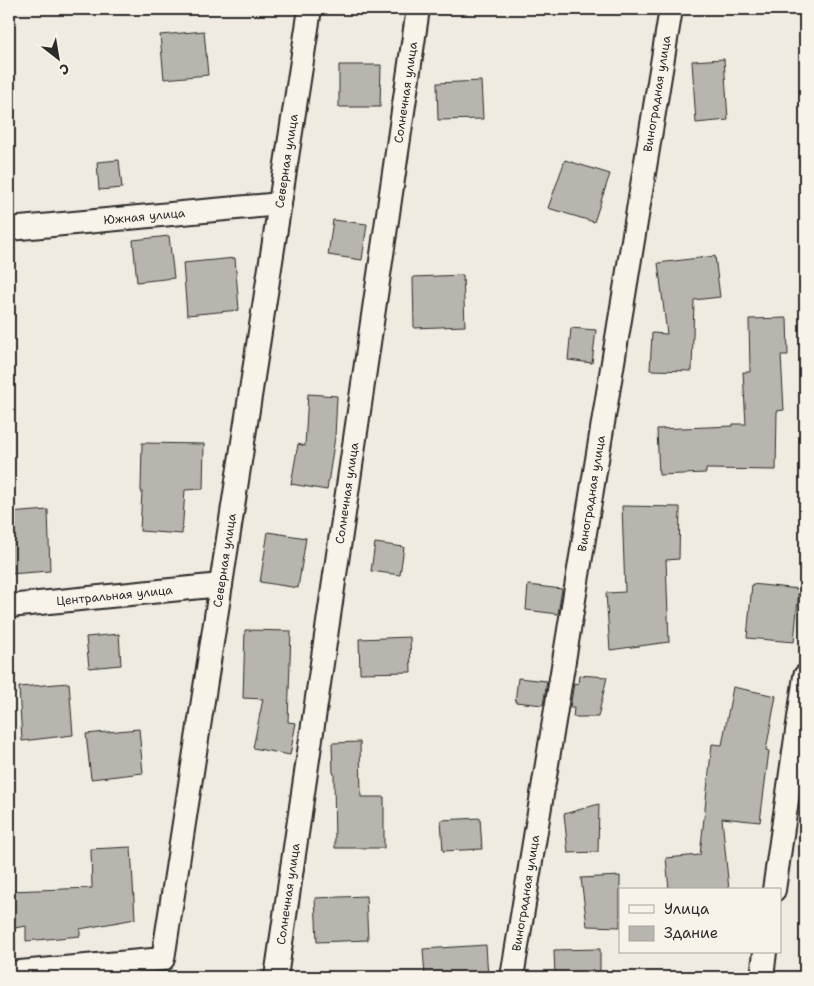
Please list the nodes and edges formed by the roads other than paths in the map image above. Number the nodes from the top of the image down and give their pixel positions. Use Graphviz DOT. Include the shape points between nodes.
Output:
graph roads {
  1 [pos="310,9"];
  2 [pos="418,9"];
  3 [pos="671,9"];
  4 [pos="280,204"];
  5 [pos="9,229"];
  6 [pos="221,585"];
  7 [pos="9,606"];
  8 [pos="805,676"];
  9 [pos="774,888"];
  10 [pos="765,954"];
  11 [pos="9,973"];
  12 [pos="276,977"];
  13 [pos="512,977"];
  14 [pos="762,977"];
  1 -- 4 [label="street, Северная улица"];
  2 -- 12 [label="street, Солнечная улица"];
  3 -- 13 [label="street, Виноградная улица"];
  4 -- 5 [label="street, Южная улица"];
  4 -- 6 [label="street, Северная улица"];
  6 -- 7 [label="street, Центральная улица"];
  6 -- 11 [label="street, Северная улица" via="163,959"];
  8 -- 9 [label="street"];
  10 -- 14 [label="street"];
}
